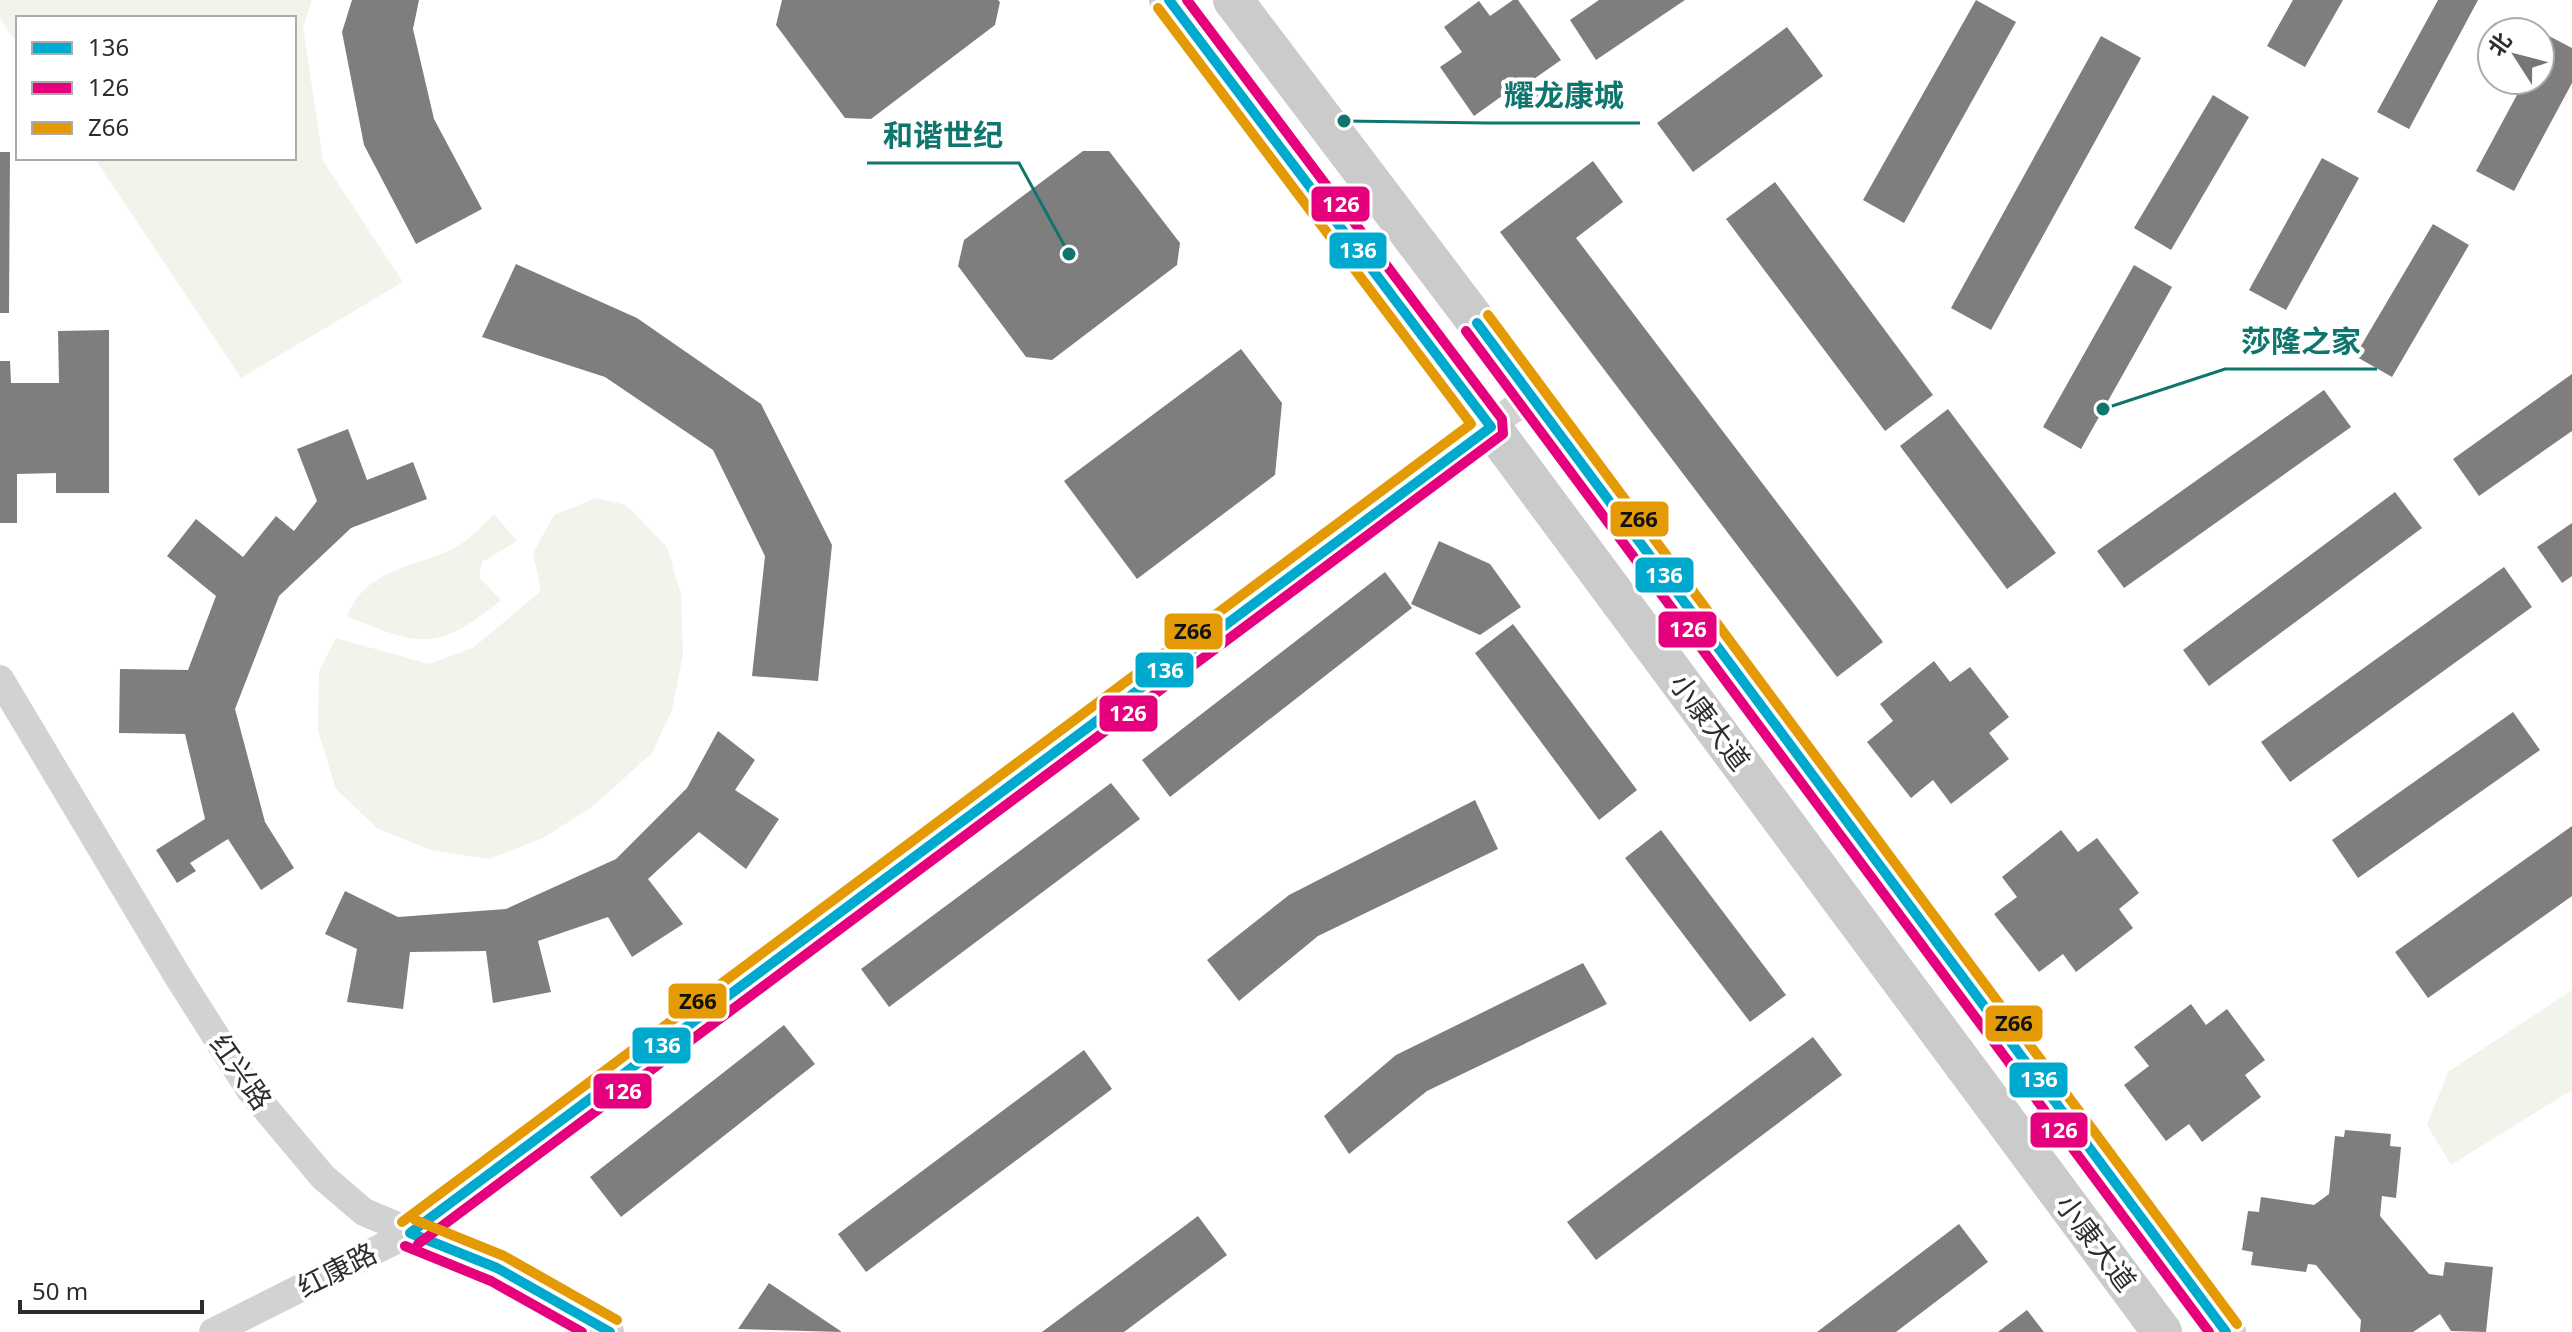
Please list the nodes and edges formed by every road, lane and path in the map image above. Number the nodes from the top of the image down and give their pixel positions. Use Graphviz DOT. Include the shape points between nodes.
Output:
graph roads {
  1 [pos="1169,0"];
  2 [pos="1233,0"];
  3 [pos="1532,395"];
  4 [pos="1491,427"];
  5 [pos="0,679"];
  6 [pos="410,1233"];
  7 [pos="213,1332"];
  8 [pos="610,1332"];
  9 [pos="2162,1332"];
  10 [pos="2226,1332"];
  1 -- 4 [label="main road, 小康大道"];
  2 -- 3 [label="main road, 小康大道"];
  3 -- 4 [label="street, 红康路"];
  3 -- 10 [label="main road, 小康大道"];
  4 -- 6 [label="street, 红康路"];
  4 -- 9 [label="main road, 小康大道"];
  5 -- 6 [label="street, 红兴路" via="250,1090 323,1177 364,1212"];
  6 -- 7 [label="street, 红康路"];
  6 -- 8 [label="street, 红兴路" via="497,1268"];
}
